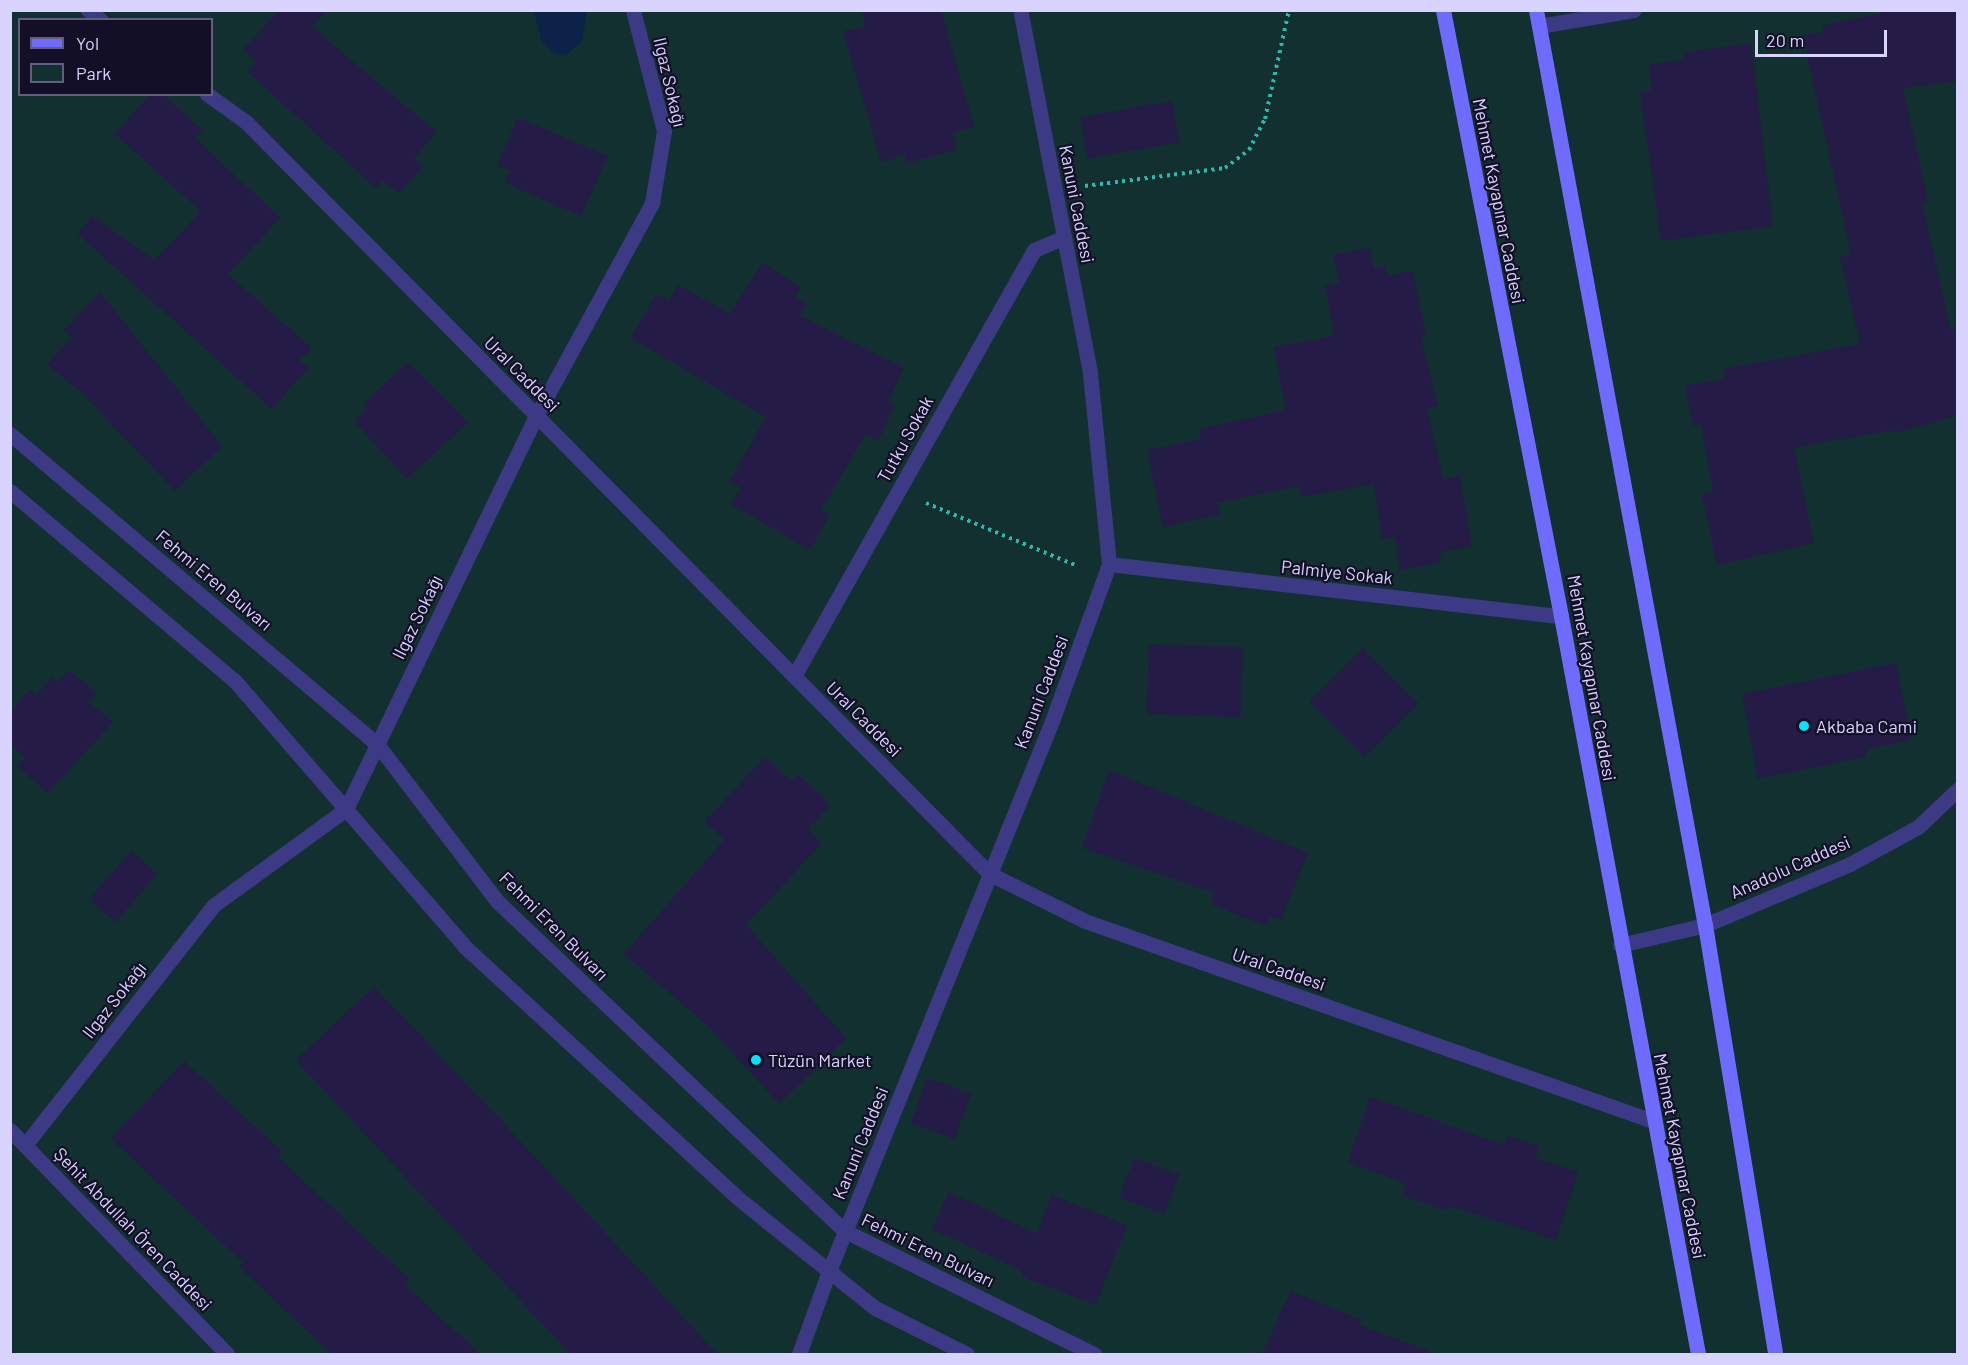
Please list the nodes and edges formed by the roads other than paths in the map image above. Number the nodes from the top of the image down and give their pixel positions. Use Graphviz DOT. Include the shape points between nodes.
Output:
graph roads {
  1 [pos="633,10"];
  2 [pos="1020,10"];
  3 [pos="1443,10"];
  4 [pos="1536,10"];
  5 [pos="1635,10"];
  6 [pos="1539,26"];
  7 [pos="210,96"];
  8 [pos="1064,237"];
  9 [pos="536,416"];
  10 [pos="10,434"];
  11 [pos="10,491"];
  12 [pos="1107,571"];
  13 [pos="1562,616"];
  14 [pos="794,676"];
  15 [pos="377,744"];
  16 [pos="1958,789"];
  17 [pos="346,809"];
  18 [pos="990,874"];
  19 [pos="1705,925"];
  20 [pos="1620,945"];
  21 [pos="1653,1121"];
  22 [pos="10,1130"];
  23 [pos="26,1145"];
  24 [pos="845,1231"];
  25 [pos="829,1271"];
  26 [pos="227,1354"];
  27 [pos="799,1354"];
  28 [pos="967,1354"];
  29 [pos="1094,1354"];
  30 [pos="1698,1354"];
  31 [pos="1775,1354"];
  1 -- 9 [label="street, Ilgaz Sokağı" via="664,131 652,203"];
  2 -- 8 [label="street, Kanuni Caddesi"];
  3 -- 13 [label="main road, Mehmet Kayapınar Caddesi"];
  4 -- 6 [label="main road"];
  5 -- 6 [label="street"];
  6 -- 19 [label="main road"];
  7 -- 9 [label="street, Ural Caddesi" via="246,122"];
  8 -- 12 [label="street, Kanuni Caddesi" via="1090,372"];
  8 -- 14 [label="street, Tutku Sokak" via="1034,250"];
  9 -- 14 [label="street, Ural Caddesi"];
  9 -- 15 [label="street, Ilgaz Sokağı"];
  10 -- 15 [label="street, Fehmi Eren Bulvarı"];
  11 -- 17 [label="street" via="234,680"];
  12 -- 13 [label="street, Palmiye Sokak"];
  12 -- 18 [label="street, Kanuni Caddesi"];
  13 -- 20 [label="main road, Mehmet Kayapınar Caddesi"];
  14 -- 18 [label="street, Ural Caddesi"];
  15 -- 17 [label="street, Ilgaz Sokağı"];
  15 -- 24 [label="street, Fehmi Eren Bulvarı" via="498,902"];
  16 -- 19 [label="street, Anadolu Caddesi" via="1918,827 1850,864"];
  17 -- 23 [label="street, Ilgaz Sokağı" via="214,904"];
  17 -- 25 [label="street" via="465,947 739,1199"];
  18 -- 21 [label="street, Ural Caddesi" via="1085,921"];
  18 -- 24 [label="street, Kanuni Caddesi"];
  19 -- 20 [label="street, Anadolu Caddesi"];
  19 -- 31 [label="main road"];
  20 -- 21 [label="main road, Mehmet Kayapınar Caddesi"];
  21 -- 30 [label="main road, Mehmet Kayapınar Caddesi"];
  22 -- 23 [label="street, Şehit Abdullah Ören Caddesi"];
  23 -- 26 [label="street, Şehit Abdullah Ören Caddesi"];
  24 -- 25 [label="street, Kanuni Caddesi"];
  24 -- 29 [label="street, Fehmi Eren Bulvarı"];
  25 -- 27 [label="street, Kanuni Caddesi"];
  25 -- 28 [label="street" via="876,1308"];
}
